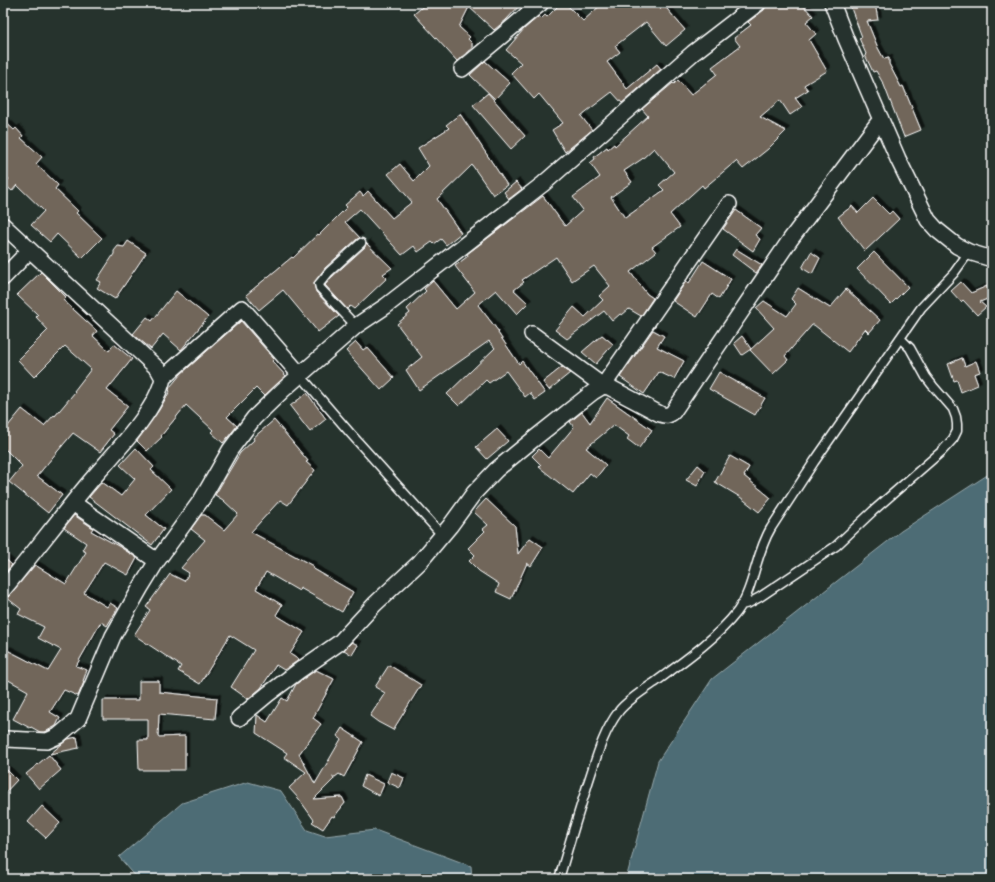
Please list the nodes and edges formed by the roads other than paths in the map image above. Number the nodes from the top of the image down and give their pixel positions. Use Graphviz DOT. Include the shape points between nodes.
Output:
graph roads {
  1 [pos="541,3"];
  2 [pos="758,3"];
  3 [pos="832,3"];
  4 [pos="462,69"];
  5 [pos="881,119"];
  6 [pos="729,204"];
  7 [pos="3,225"];
  8 [pos="361,243"];
  9 [pos="30,250"];
  10 [pos="969,252"];
  11 [pos="992,259"];
  12 [pos="3,278"];
  13 [pos="356,326"];
  14 [pos="532,334"];
  15 [pos="900,338"];
  16 [pos="301,376"];
  17 [pos="163,378"];
  18 [pos="603,386"];
  19 [pos="73,503"];
  20 [pos="442,535"];
  21 [pos="157,561"];
  22 [pos="3,590"];
  23 [pos="741,604"];
  24 [pos="239,718"];
  25 [pos="6,739"];
  26 [pos="559,879"];
  1 -- 4 [label="street"];
  2 -- 13 [label="street" via="693,53 542,184 386,306"];
  3 -- 5 [label="street"];
  5 -- 10 [label="street" via="928,220 948,239"];
  5 -- 18 [label="street" via="790,240 673,412 665,416"];
  6 -- 18 [label="street"];
  7 -- 9 [label="street"];
  8 -- 13 [label="lane" via="319,284"];
  9 -- 12 [label="street"];
  9 -- 17 [label="street" via="158,369"];
  10 -- 11 [label="street"];
  10 -- 15 [label="lane" via="954,273 921,308"];
  13 -- 16 [label="street"];
  14 -- 18 [label="street"];
  15 -- 23 [label="lane" via="765,538"];
  15 -- 23 [label="lane" via="910,348 926,377 953,409 957,431 953,439 836,546 760,597"];
  16 -- 17 [label="street" via="242,308"];
  16 -- 20 [label="lane"];
  16 -- 21 [label="street" via="254,418 230,450 202,499"];
  17 -- 19 [label="street" via="153,402 131,435"];
  18 -- 20 [label="street" via="496,470 474,493"];
  19 -- 21 [label="street"];
  19 -- 22 [label="street"];
  20 -- 24 [label="street" via="419,563 375,604 339,643"];
  21 -- 25 [label="street" via="113,636 78,719 58,736 47,741"];
  23 -- 26 [label="lane" via="728,622 705,644 619,711 600,745"];
}
